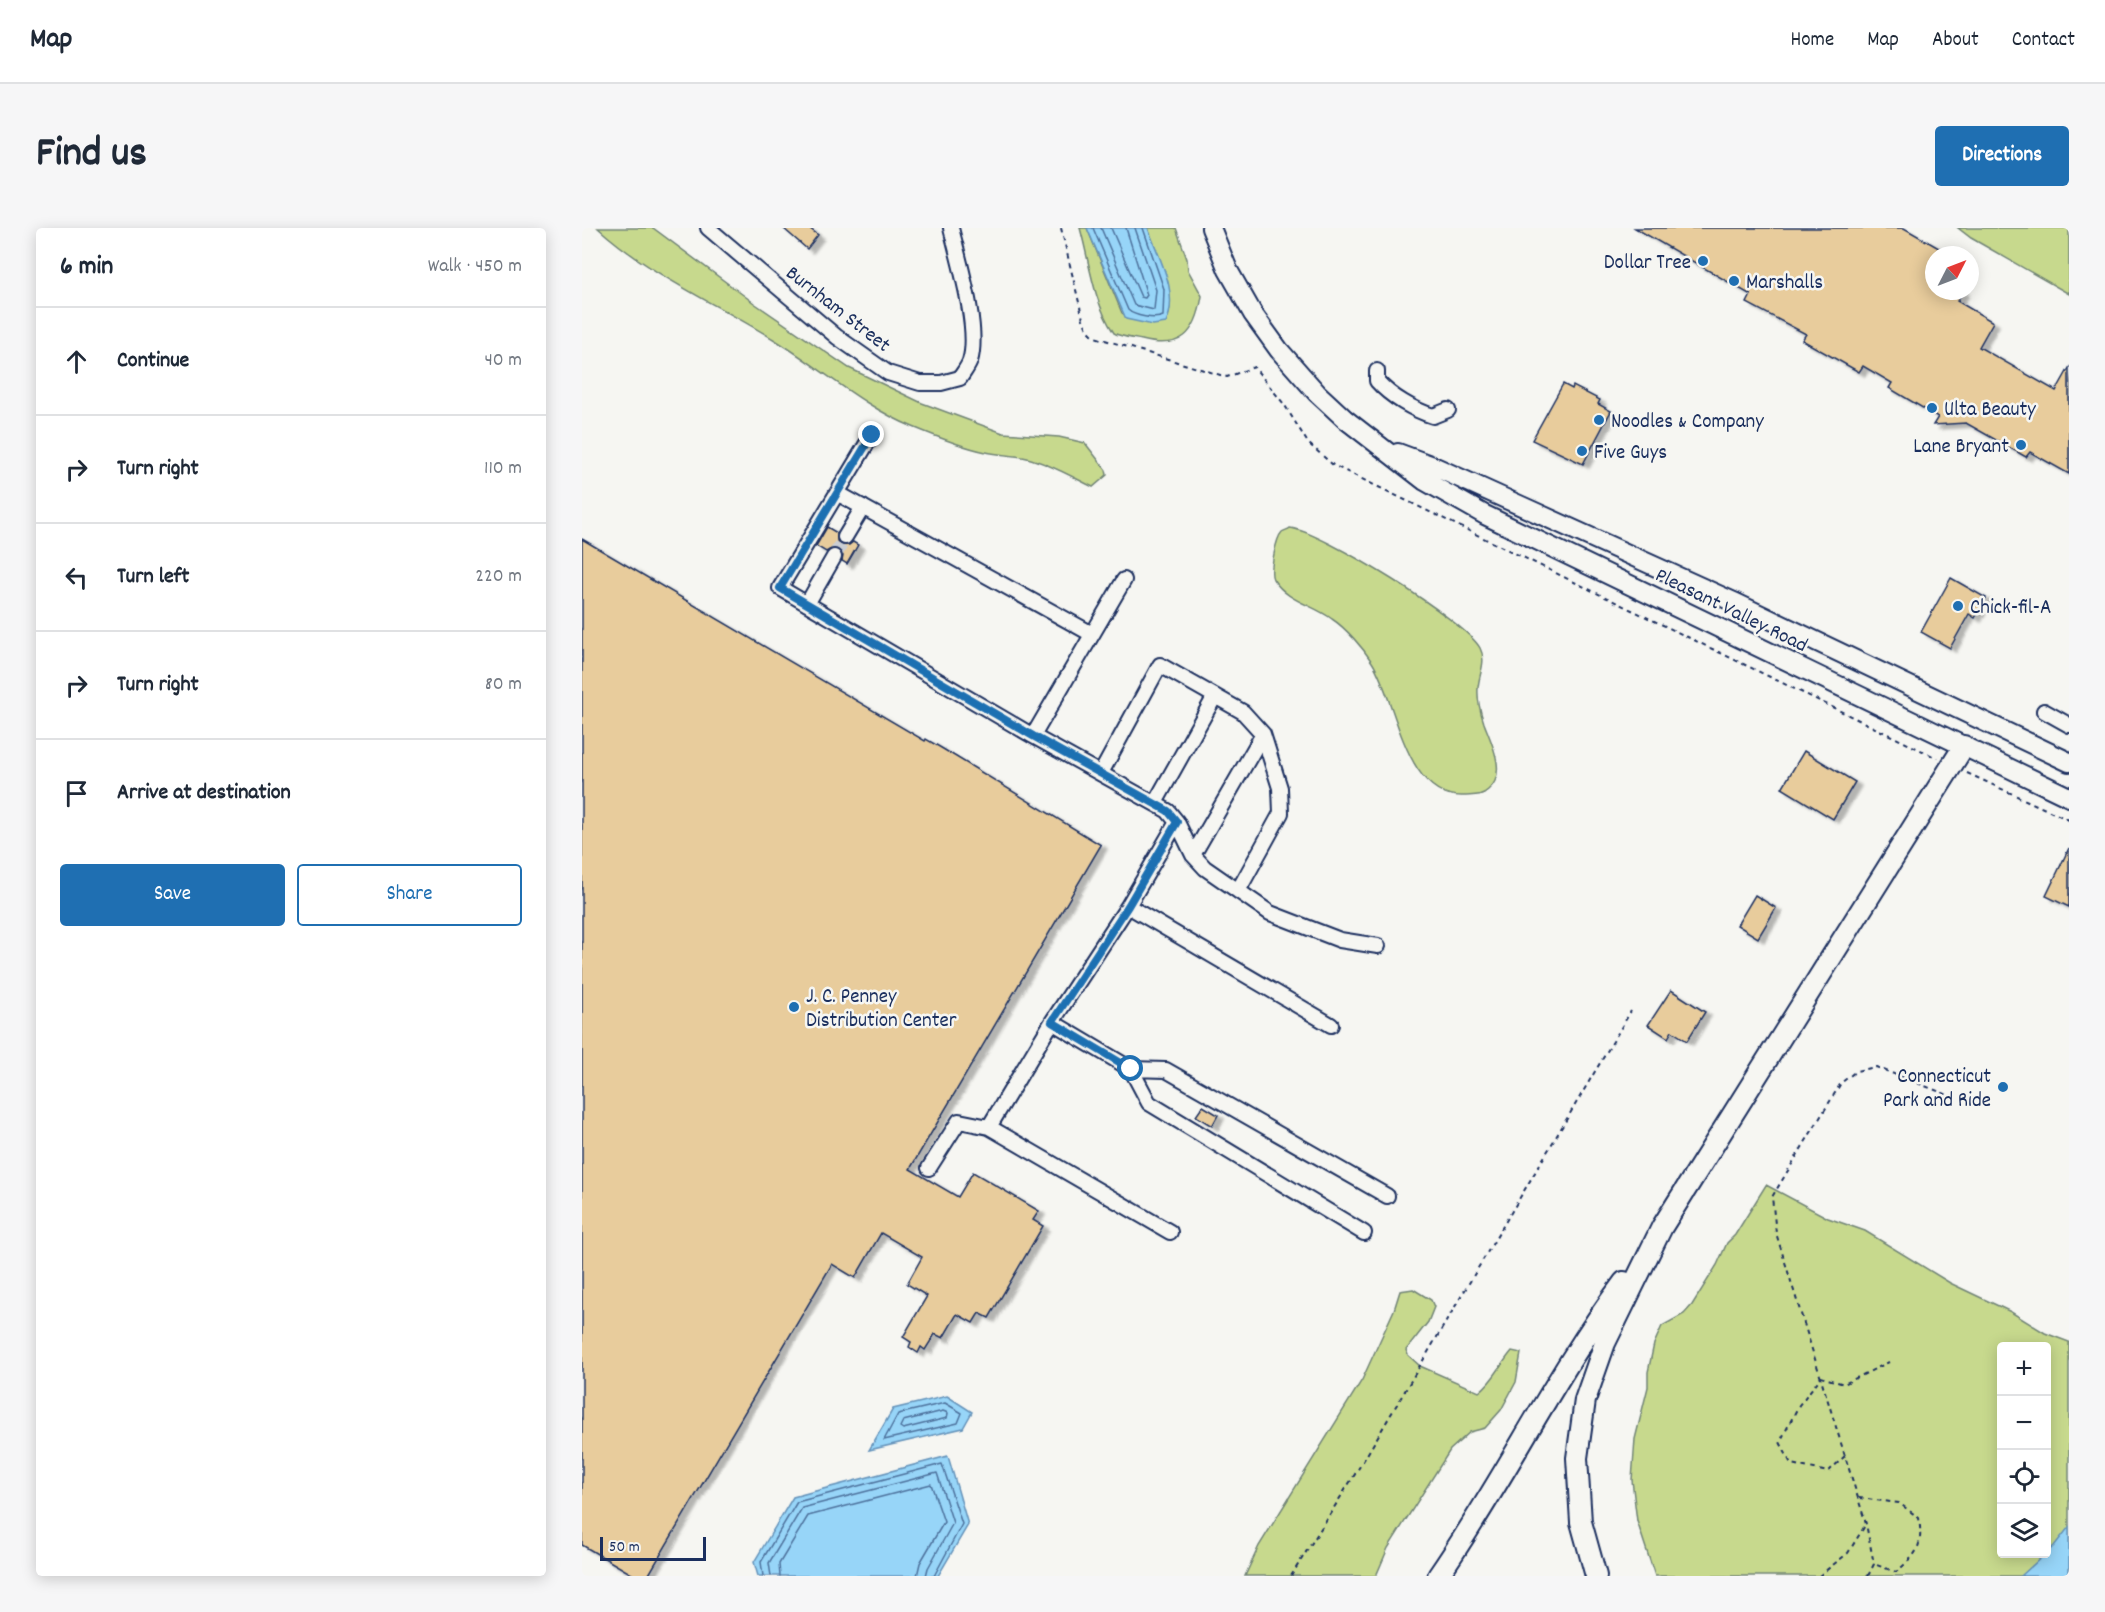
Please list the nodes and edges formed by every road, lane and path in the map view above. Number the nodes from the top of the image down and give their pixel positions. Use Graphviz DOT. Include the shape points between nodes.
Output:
graph roads {
  1 [pos="708,228"];
  2 [pos="951,228"];
  3 [pos="1061,228"];
  4 [pos="1211,228"];
  5 [pos="1377,371"];
  6 [pos="1448,410"];
  7 [pos="872,435"];
  8 [pos="1385,448"];
  9 [pos="837,493"];
  10 [pos="863,507"];
  11 [pos="845,537"];
  12 [pos="834,557"];
  13 [pos="1124,580"];
  14 [pos="1690,582"];
  15 [pos="1711,591"];
  16 [pos="807,604"];
  17 [pos="1678,608"];
  18 [pos="1698,617"];
  19 [pos="1092,634"];
  20 [pos="1215,696"];
  21 [pos="2044,711"];
  22 [pos="1979,720"];
  23 [pos="2069,725"];
  24 [pos="1263,734"];
  25 [pos="1033,736"];
  26 [pos="1913,746"];
  27 [pos="1964,746"];
  28 [pos="2069,762"];
  29 [pos="1101,773"];
  30 [pos="1987,782"];
  31 [pos="2069,797"];
  32 [pos="1155,803"];
  33 [pos="2069,820"];
  34 [pos="1177,822"];
  35 [pos="1193,855"];
  36 [pos="1238,891"];
  37 [pos="1128,906"];
  38 [pos="1378,946"];
  39 [pos="1631,1011"];
  40 [pos="1052,1022"];
  41 [pos="1330,1025"];
  42 [pos="1131,1069"];
  43 [pos="1948,1095"];
  44 [pos="989,1127"];
  45 [pos="930,1168"];
  46 [pos="1387,1196"];
  47 [pos="1170,1232"];
  48 [pos="1364,1233"];
  49 [pos="1650,1249"];
  50 [pos="1889,1362"];
  51 [pos="1821,1377"];
  52 [pos="1845,1456"];
  53 [pos="1858,1498"];
  54 [pos="1866,1524"];
  55 [pos="1874,1564"];
  56 [pos="1290,1576"];
  57 [pos="1438,1576"];
  58 [pos="1596,1576"];
  59 [pos="1819,1576"];
  60 [pos="1868,1576"];
  1 -- 2 [label="street, Burnham Street" via="837,337 888,373 920,383 960,378 970,361 969,308"];
  3 -- 26 [label="path" via="1083,319 1095,337 1227,377 1254,367 1284,404 1308,443 1333,465"];
  4 -- 8 [label="main road, Pleasant Valley Road" via="1242,296 1279,350 1328,404"];
  5 -- 6 [label="street" via="1377,381 1385,390 1424,413 1433,416"];
  7 -- 9 [label="street"];
  8 -- 14 [label="main road, Pleasant Valley Road"];
  8 -- 17 [label="main road, Pleasant Valley Road" via="1425,481 1485,515"];
  9 -- 10 [label="street"];
  9 -- 16 [label="street" via="780,588"];
  10 -- 11 [label="street"];
  10 -- 19 [label="street"];
  12 -- 16 [label="street"];
  13 -- 19 [label="street"];
  14 -- 15 [label="main road, Pleasant Valley Road"];
  14 -- 17 [label="main road"];
  15 -- 18 [label="main road"];
  15 -- 22 [label="main road, Pleasant Valley Road"];
  16 -- 25 [label="street"];
  17 -- 18 [label="main road, Pleasant Valley Road"];
  18 -- 27 [label="main road, Pleasant Valley Road"];
  19 -- 25 [label="street"];
  20 -- 24 [label="street" via="1243,712"];
  20 -- 29 [label="street" via="1160,665"];
  20 -- 32 [label="street"];
  21 -- 23 [label="street"];
  22 -- 27 [label="main road"];
  22 -- 28 [label="main road, Pleasant Valley Road"];
  24 -- 35 [label="street"];
  24 -- 36 [label="street" via="1280,788 1281,813"];
  25 -- 29 [label="street"];
  27 -- 31 [label="main road, Pleasant Valley Road"];
  27 -- 49 [label="highway"];
  29 -- 32 [label="street"];
  30 -- 33 [label="path"];
  32 -- 34 [label="street"];
  34 -- 35 [label="street"];
  34 -- 37 [label="street"];
  35 -- 36 [label="street"];
  36 -- 38 [label="street" via="1270,913 1307,928 1340,940"];
  37 -- 40 [label="street"];
  37 -- 41 [label="street"];
  39 -- 56 [label="path" via="1362,1463"];
  40 -- 42 [label="street"];
  40 -- 44 [label="street"];
  42 -- 46 [label="street" via="1166,1070"];
  42 -- 48 [label="street" via="1149,1103"];
  43 -- 51 [label="path" via="1876,1067 1856,1071 1840,1083 1772,1197 1776,1233"];
  44 -- 45 [label="street" via="959,1121"];
  44 -- 47 [label="street"];
  49 -- 57 [label="highway" via="1600,1315"];
  49 -- 58 [label="highway" via="1605,1343 1581,1419 1578,1500"];
  50 -- 51 [label="path" via="1844,1384"];
  51 -- 52 [label="path"];
  51 -- 52 [label="path" via="1799,1405 1780,1442 1791,1464 1809,1468 1828,1472"];
  52 -- 53 [label="path"];
  53 -- 54 [label="path"];
  53 -- 55 [label="path" via="1899,1503 1919,1518 1922,1540 1911,1560 1896,1572"];
  54 -- 55 [label="path"];
  54 -- 59 [label="path" via="1848,1553"];
  55 -- 60 [label="path"];
}
